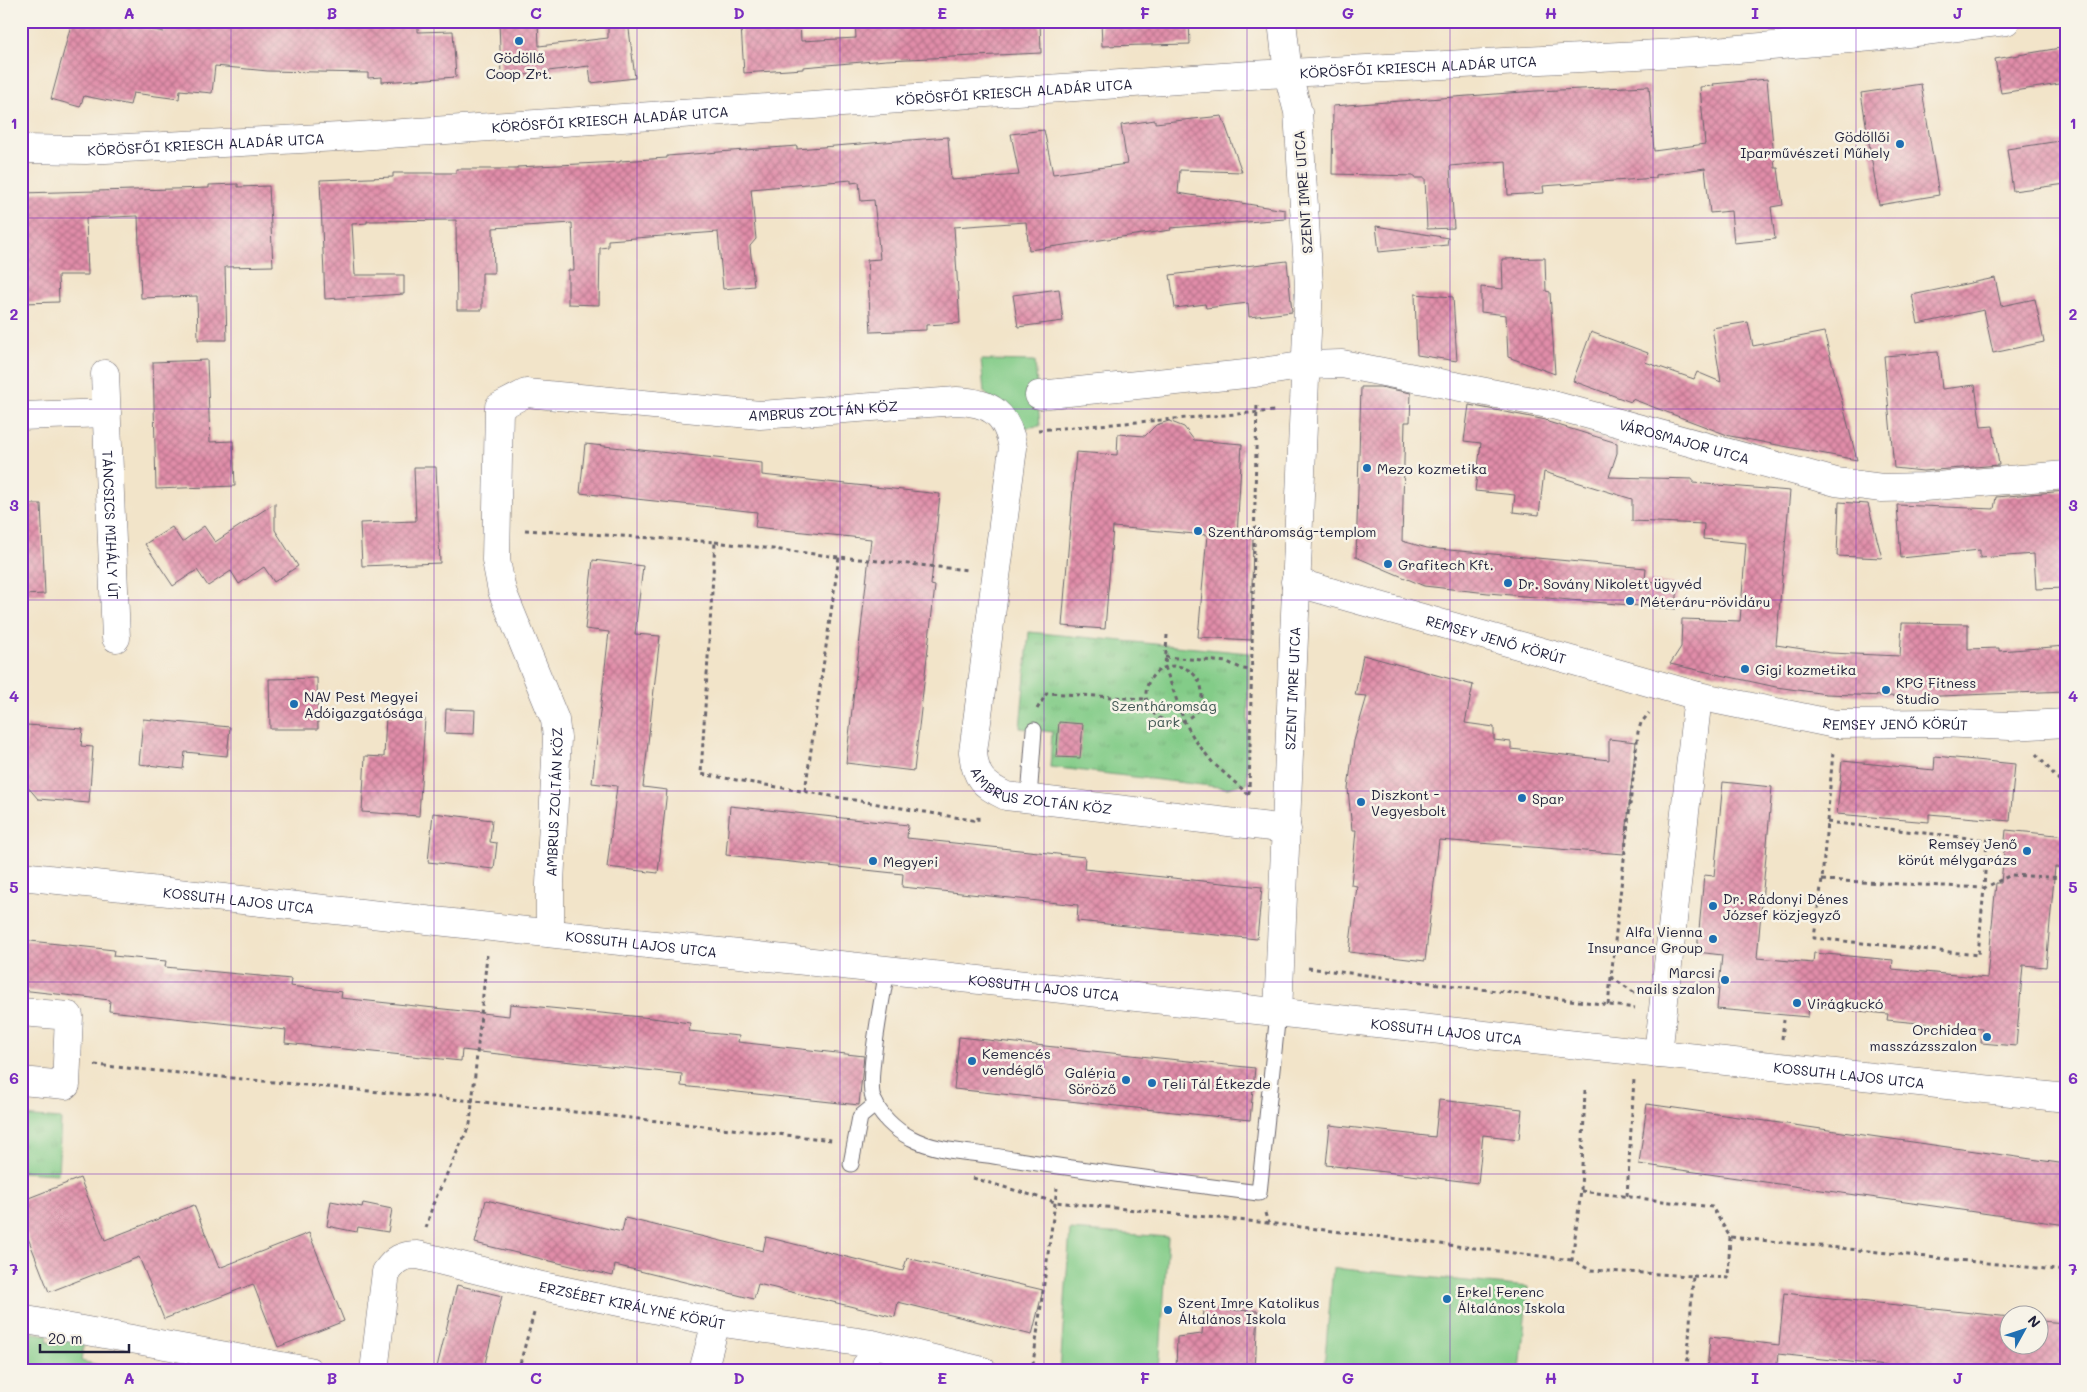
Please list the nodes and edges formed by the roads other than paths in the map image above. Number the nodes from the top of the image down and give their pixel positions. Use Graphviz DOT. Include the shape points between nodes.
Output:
graph roads {
  1 [pos="1282,21"];
  2 [pos="2006,21"];
  3 [pos="1288,74"];
  4 [pos="21,149"];
  5 [pos="1307,365"];
  6 [pos="105,374"];
  7 [pos="1039,395"];
  8 [pos="107,413"];
  9 [pos="21,416"];
  10 [pos="2066,475"];
  11 [pos="1295,582"];
  12 [pos="116,638"];
  13 [pos="1698,696"];
  14 [pos="2066,723"];
  15 [pos="1034,730"];
  16 [pos="1029,799"];
  17 [pos="1287,829"];
  18 [pos="21,876"];
  19 [pos="550,933"];
  20 [pos="887,970"];
  21 [pos="21,1012"];
  22 [pos="1278,1013"];
  23 [pos="1647,1053"];
  24 [pos="21,1081"];
  25 [pos="2066,1098"];
  26 [pos="876,1104"];
  27 [pos="851,1164"];
  28 [pos="21,1319"];
  29 [pos="716,1322"];
  30 [pos="309,1371"];
  31 [pos="374,1371"];
  32 [pos="703,1371"];
  33 [pos="983,1371"];
  1 -- 3 [label="street, SZENT IMRE UTCA"];
  2 -- 3 [label="street, KÖRÖSFŐI KRIESCH ALADÁR UTCA" via="1716,51"];
  3 -- 4 [label="street, KÖRÖSFŐI KRIESCH ALADÁR UTCA" via="359,136 86,150"];
  3 -- 5 [label="street, SZENT IMRE UTCA" via="1298,112 1309,285"];
  5 -- 7 [label="street"];
  5 -- 10 [label="street, VÁROSMAJOR UTCA" via="1342,364 1553,405 1836,482 1882,488 1924,487"];
  5 -- 11 [label="street, SZENT IMRE UTCA"];
  6 -- 8 [label="street, TÁNCSICS MIHÁLY ÚT"];
  8 -- 9 [label="street"];
  8 -- 12 [label="street, TÁNCSICS MIHÁLY ÚT"];
  11 -- 13 [label="street, REMSEY JENŐ KÖRÚT"];
  11 -- 17 [label="street, SZENT IMRE UTCA"];
  13 -- 14 [label="street, REMSEY JENŐ KÖRÚT" via="1835,724 2010,726"];
  13 -- 23 [label="street"];
  15 -- 16 [label="lane"];
  16 -- 17 [label="street, AMBRUS ZOLTÁN KÖZ"];
  16 -- 19 [label="street, AMBRUS ZOLTÁN KÖZ" via="1006,796 993,790 981,781 974,766 973,752 1013,448 1010,433 999,415 983,404 956,401 760,415 526,392 499,407 496,560 502,591 555,720"];
  17 -- 22 [label="street, SZENT IMRE UTCA"];
  18 -- 19 [label="street, KOSSUTH LAJOS UTCA"];
  19 -- 20 [label="street, KOSSUTH LAJOS UTCA"];
  20 -- 22 [label="street, KOSSUTH LAJOS UTCA"];
  20 -- 26 [label="lane" via="871,1078"];
  21 -- 24 [label="street" via="69,1016 66,1084"];
  22 -- 23 [label="street, KOSSUTH LAJOS UTCA"];
  22 -- 26 [label="lane" via="1259,1193 937,1147 897,1130"];
  23 -- 25 [label="street, KOSSUTH LAJOS UTCA"];
  26 -- 27 [label="lane" via="860,1117"];
  28 -- 30 [label="street"];
  29 -- 31 [label="street, ERZSÉBET KIRÁLYNÉ KÖRÚT" via="542,1286 418,1255 403,1255 393,1261 386,1272"];
  29 -- 32 [label="street"];
  29 -- 33 [label="street, ERZSÉBET KIRÁLYNÉ KÖRÚT" via="873,1344"];
}
